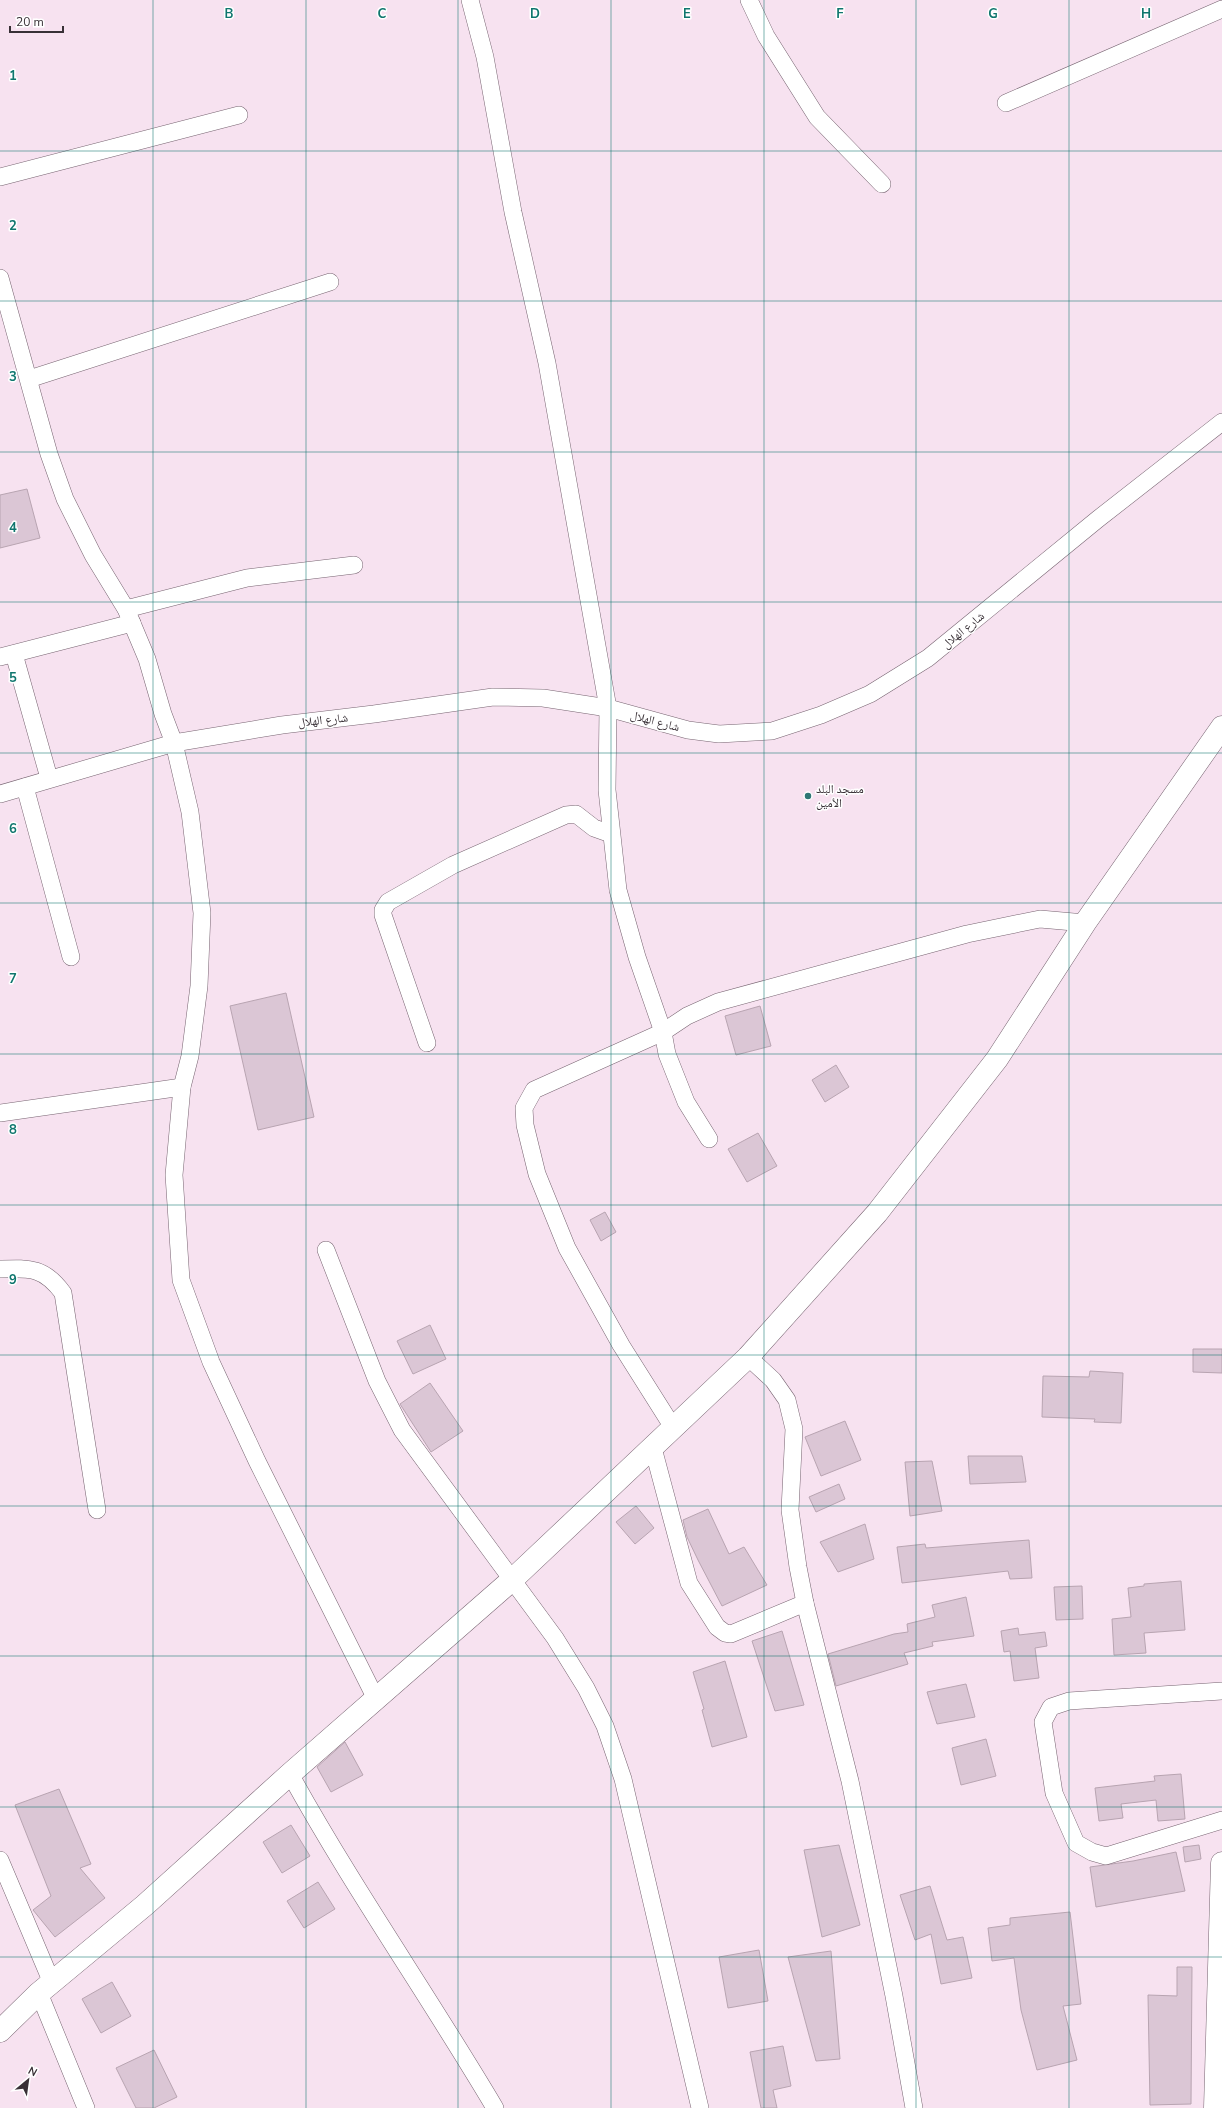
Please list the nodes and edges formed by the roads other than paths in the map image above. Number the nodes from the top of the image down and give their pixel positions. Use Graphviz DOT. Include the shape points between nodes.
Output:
graph roads {
  1 [pos="470,0"];
  2 [pos="749,0"];
  3 [pos="1222,9"];
  4 [pos="1006,103"];
  5 [pos="239,115"];
  6 [pos="0,176"];
  7 [pos="882,184"];
  8 [pos="0,278"];
  9 [pos="330,282"];
  10 [pos="29,380"];
  11 [pos="1222,422"];
  12 [pos="354,565"];
  13 [pos="129,616"];
  14 [pos="7,656"];
  15 [pos="608,708"];
  16 [pos="1222,728"];
  17 [pos="174,743"];
  18 [pos="49,778"];
  19 [pos="25,786"];
  20 [pos="0,794"];
  21 [pos="611,834"];
  22 [pos="1085,923"];
  23 [pos="71,956"];
  24 [pos="663,1032"];
  25 [pos="427,1043"];
  26 [pos="182,1087"];
  27 [pos="0,1114"];
  28 [pos="709,1139"];
  29 [pos="326,1250"];
  30 [pos="0,1269"];
  31 [pos="748,1357"];
  32 [pos="674,1428"];
  33 [pos="653,1448"];
  34 [pos="97,1510"];
  35 [pos="513,1579"];
  36 [pos="804,1603"];
  37 [pos="1222,1691"];
  38 [pos="376,1699"];
  39 [pos="290,1774"];
  40 [pos="1222,1820"];
  41 [pos="0,1860"];
  42 [pos="1222,1863"];
  43 [pos="46,1988"];
  44 [pos="1219,2018"];
  45 [pos="0,2031"];
  46 [pos="86,2108"];
  47 [pos="495,2108"];
  48 [pos="700,2108"];
  49 [pos="914,2108"];
  50 [pos="1215,2108"];
  1 -- 15 [label="street" via="485,57 514,212 547,363"];
  2 -- 7 [label="street" via="766,36 817,117"];
  3 -- 4 [label="street"];
  5 -- 6 [label="street"];
  8 -- 10 [label="street"];
  9 -- 10 [label="street"];
  10 -- 13 [label="street" via="49,454 65,499 93,555"];
  11 -- 15 [label="street, شارع الهلال" via="928,658 870,694 821,715 772,731 719,734 688,730"];
  12 -- 13 [label="street" via="247,578"];
  13 -- 14 [label="street"];
  13 -- 17 [label="street" via="147,659"];
  14 -- 18 [label="street"];
  15 -- 17 [label="street, شارع الهلال" via="543,698 493,697 282,725"];
  15 -- 21 [label="street" via="607,790"];
  16 -- 22 [label="street"];
  17 -- 18 [label="street, شارع الهلال"];
  17 -- 26 [label="street" via="190,812 202,914 200,986 190,1056"];
  18 -- 19 [label="street, شارع الهلال"];
  19 -- 20 [label="street, شارع الهلال"];
  19 -- 23 [label="street"];
  21 -- 24 [label="street" via="618,890 637,957"];
  21 -- 25 [label="street" via="594,828 576,814 566,815 453,865 388,902 383,915"];
  22 -- 24 [label="street" via="1040,918 967,934 718,1002 687,1016"];
  22 -- 31 [label="street" via="997,1060 877,1213"];
  24 -- 28 [label="street" via="667,1054 686,1102"];
  24 -- 32 [label="street" via="534,1090 524,1108 525,1125 537,1174 567,1248 621,1345"];
  26 -- 27 [label="street"];
  26 -- 38 [label="street" via="174,1175 181,1280 211,1362 257,1461"];
  29 -- 35 [label="street" via="377,1381 402,1430"];
  30 -- 34 [label="street" via="25,1268 40,1272 54,1280 63,1293"];
  31 -- 32 [label="street"];
  31 -- 36 [label="street" via="773,1380 787,1400 794,1429 790,1510"];
  32 -- 33 [label="street"];
  33 -- 35 [label="street"];
  33 -- 36 [label="street" via="689,1583 717,1627 725,1634 731,1634"];
  35 -- 38 [label="street"];
  35 -- 48 [label="street" via="555,1638 586,1688 605,1726 625,1786"];
  36 -- 49 [label="street" via="850,1781"];
  37 -- 40 [label="street" via="1069,1700 1051,1707 1042,1722 1054,1793 1076,1843 1092,1852 1106,1856"];
  38 -- 39 [label="street"];
  39 -- 43 [label="street" via="145,1905"];
  39 -- 47 [label="street" via="375,1919 448,2030"];
  41 -- 43 [label="street"];
  42 -- 44 [label="street"];
  43 -- 45 [label="street"];
  43 -- 46 [label="street"];
  44 -- 50 [label="street"];
}
